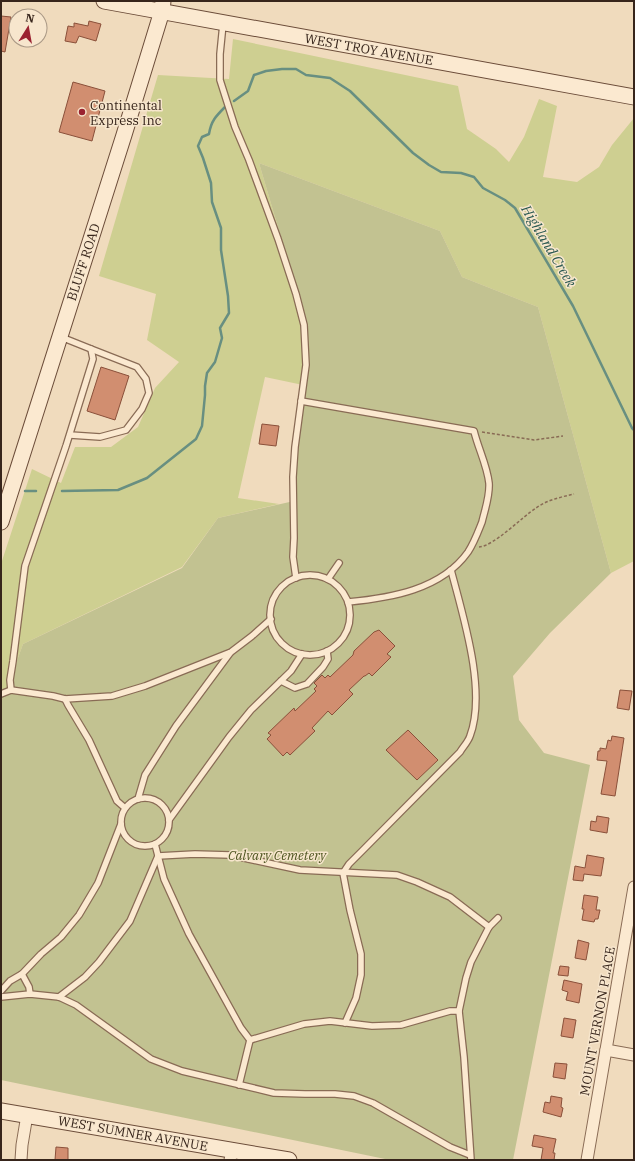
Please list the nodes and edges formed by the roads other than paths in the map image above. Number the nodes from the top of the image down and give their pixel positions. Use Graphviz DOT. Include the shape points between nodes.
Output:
graph roads {
  1 [pos="104,1"];
  2 [pos="163,6"];
  3 [pos="223,22"];
  4 [pos="634,97"];
  5 [pos="60,336"];
  6 [pos="91,349"];
  7 [pos="301,401"];
  8 [pos="70,435"];
  9 [pos="1,522"];
  10 [pos="339,563"];
  11 [pos="451,570"];
  12 [pos="296,578"];
  13 [pos="328,580"];
  14 [pos="348,602"];
  15 [pos="271,620"];
  16 [pos="327,651"];
  17 [pos="230,652"];
  18 [pos="302,654"];
  19 [pos="281,681"];
  20 [pos="11,690"];
  21 [pos="1,694"];
  22 [pos="65,699"];
  23 [pos="138,798"];
  24 [pos="125,808"];
  25 [pos="169,820"];
  26 [pos="120,824"];
  27 [pos="155,844"];
  28 [pos="158,856"];
  29 [pos="343,873"];
  30 [pos="633,894"];
  31 [pos="498,918"];
  32 [pos="490,927"];
  33 [pos="22,974"];
  34 [pos="1,991"];
  35 [pos="30,994"];
  36 [pos="1,997"];
  37 [pos="59,997"];
  38 [pos="460,1011"];
  39 [pos="346,1023"];
  40 [pos="250,1040"];
  41 [pos="606,1050"];
  42 [pos="634,1055"];
  43 [pos="239,1085"];
  44 [pos="1,1111"];
  45 [pos="27,1115"];
  46 [pos="231,1155"];
  47 [pos="470,1158"];
  48 [pos="21,1160"];
  49 [pos="290,1160"];
  50 [pos="587,1160"];
  1 -- 2 [label="main road, WEST TROY AVENUE"];
  2 -- 3 [label="main road, WEST TROY AVENUE"];
  2 -- 5 [label="main road, BLUFF ROAD"];
  3 -- 4 [label="main road, WEST TROY AVENUE"];
  3 -- 7 [label="lane" via="220,80 235,127 278,239 304,326 306,365"];
  5 -- 6 [label="lane"];
  5 -- 9 [label="main road, BLUFF ROAD"];
  6 -- 8 [label="lane" via="93,359"];
  6 -- 8 [label="lane" via="137,367 146,379 149,393 142,409 126,430 100,437"];
  7 -- 11 [label="lane" via="474,431 485,463 489,485 487,502 479,531 468,552"];
  7 -- 12 [label="lane" via="293,477 293,557"];
  8 -- 20 [label="lane" via="25,566 10,680"];
  10 -- 13 [label="lane"];
  11 -- 14 [label="lane" via="407,592"];
  11 -- 29 [label="lane" via="473,667 476,698 475,715 469,737 460,752"];
  12 -- 13 [label="lane" via="307,575"];
  12 -- 15 [label="lane" via="284,585 276,594 271,606"];
  13 -- 14 [label="lane" via="337,585"];
  14 -- 16 [label="lane" via="350,614 347,630 337,644"];
  15 -- 17 [label="lane"];
  15 -- 18 [label="lane" via="273,629 284,645"];
  16 -- 18 [label="lane"];
  16 -- 19 [label="lane" via="328,659 307,684 295,688"];
  17 -- 22 [label="lane" via="145,686 112,696"];
  17 -- 23 [label="lane" via="172,731 145,775"];
  18 -- 19 [label="lane"];
  19 -- 25 [label="lane" via="251,710 229,737"];
  20 -- 21 [label="lane"];
  20 -- 22 [label="lane"];
  22 -- 24 [label="lane" via="90,740 118,801"];
  23 -- 24 [label="lane"];
  23 -- 25 [label="lane" via="154,799 160,803"];
  24 -- 26 [label="lane"];
  25 -- 27 [label="lane" via="164,838"];
  26 -- 27 [label="lane" via="128,840 135,844"];
  26 -- 33 [label="lane" via="98,883 78,915 61,937"];
  27 -- 28 [label="lane"];
  28 -- 29 [label="lane" via="230,855 300,870"];
  28 -- 37 [label="lane" via="130,921 95,967"];
  28 -- 40 [label="lane" via="164,879 189,934"];
  29 -- 32 [label="lane" via="397,875 417,882 450,897"];
  29 -- 39 [label="lane" via="361,954 361,975 356,998"];
  30 -- 41 [label="street, MOUNT VERNON PLACE"];
  31 -- 32 [label="lane"];
  32 -- 38 [label="lane" via="471,962"];
  33 -- 34 [label="lane"];
  33 -- 35 [label="lane"];
  35 -- 36 [label="lane"];
  35 -- 37 [label="lane"];
  37 -- 43 [label="lane" via="76,1005 151,1059 182,1071"];
  38 -- 39 [label="lane" via="450,1011 401,1025 372,1026"];
  38 -- 47 [label="lane"];
  39 -- 40 [label="lane" via="330,1021 304,1024"];
  40 -- 43 [label="lane"];
  41 -- 42 [label="street"];
  41 -- 50 [label="street, MOUNT VERNON PLACE"];
  43 -- 47 [label="lane" via="274,1092 354,1096 373,1103"];
  44 -- 45 [label="main road, WEST SUMNER AVENUE"];
  45 -- 46 [label="main road, WEST SUMNER AVENUE"];
  45 -- 48 [label="street"];
  46 -- 49 [label="main road, WEST SUMNER AVENUE"];
}
